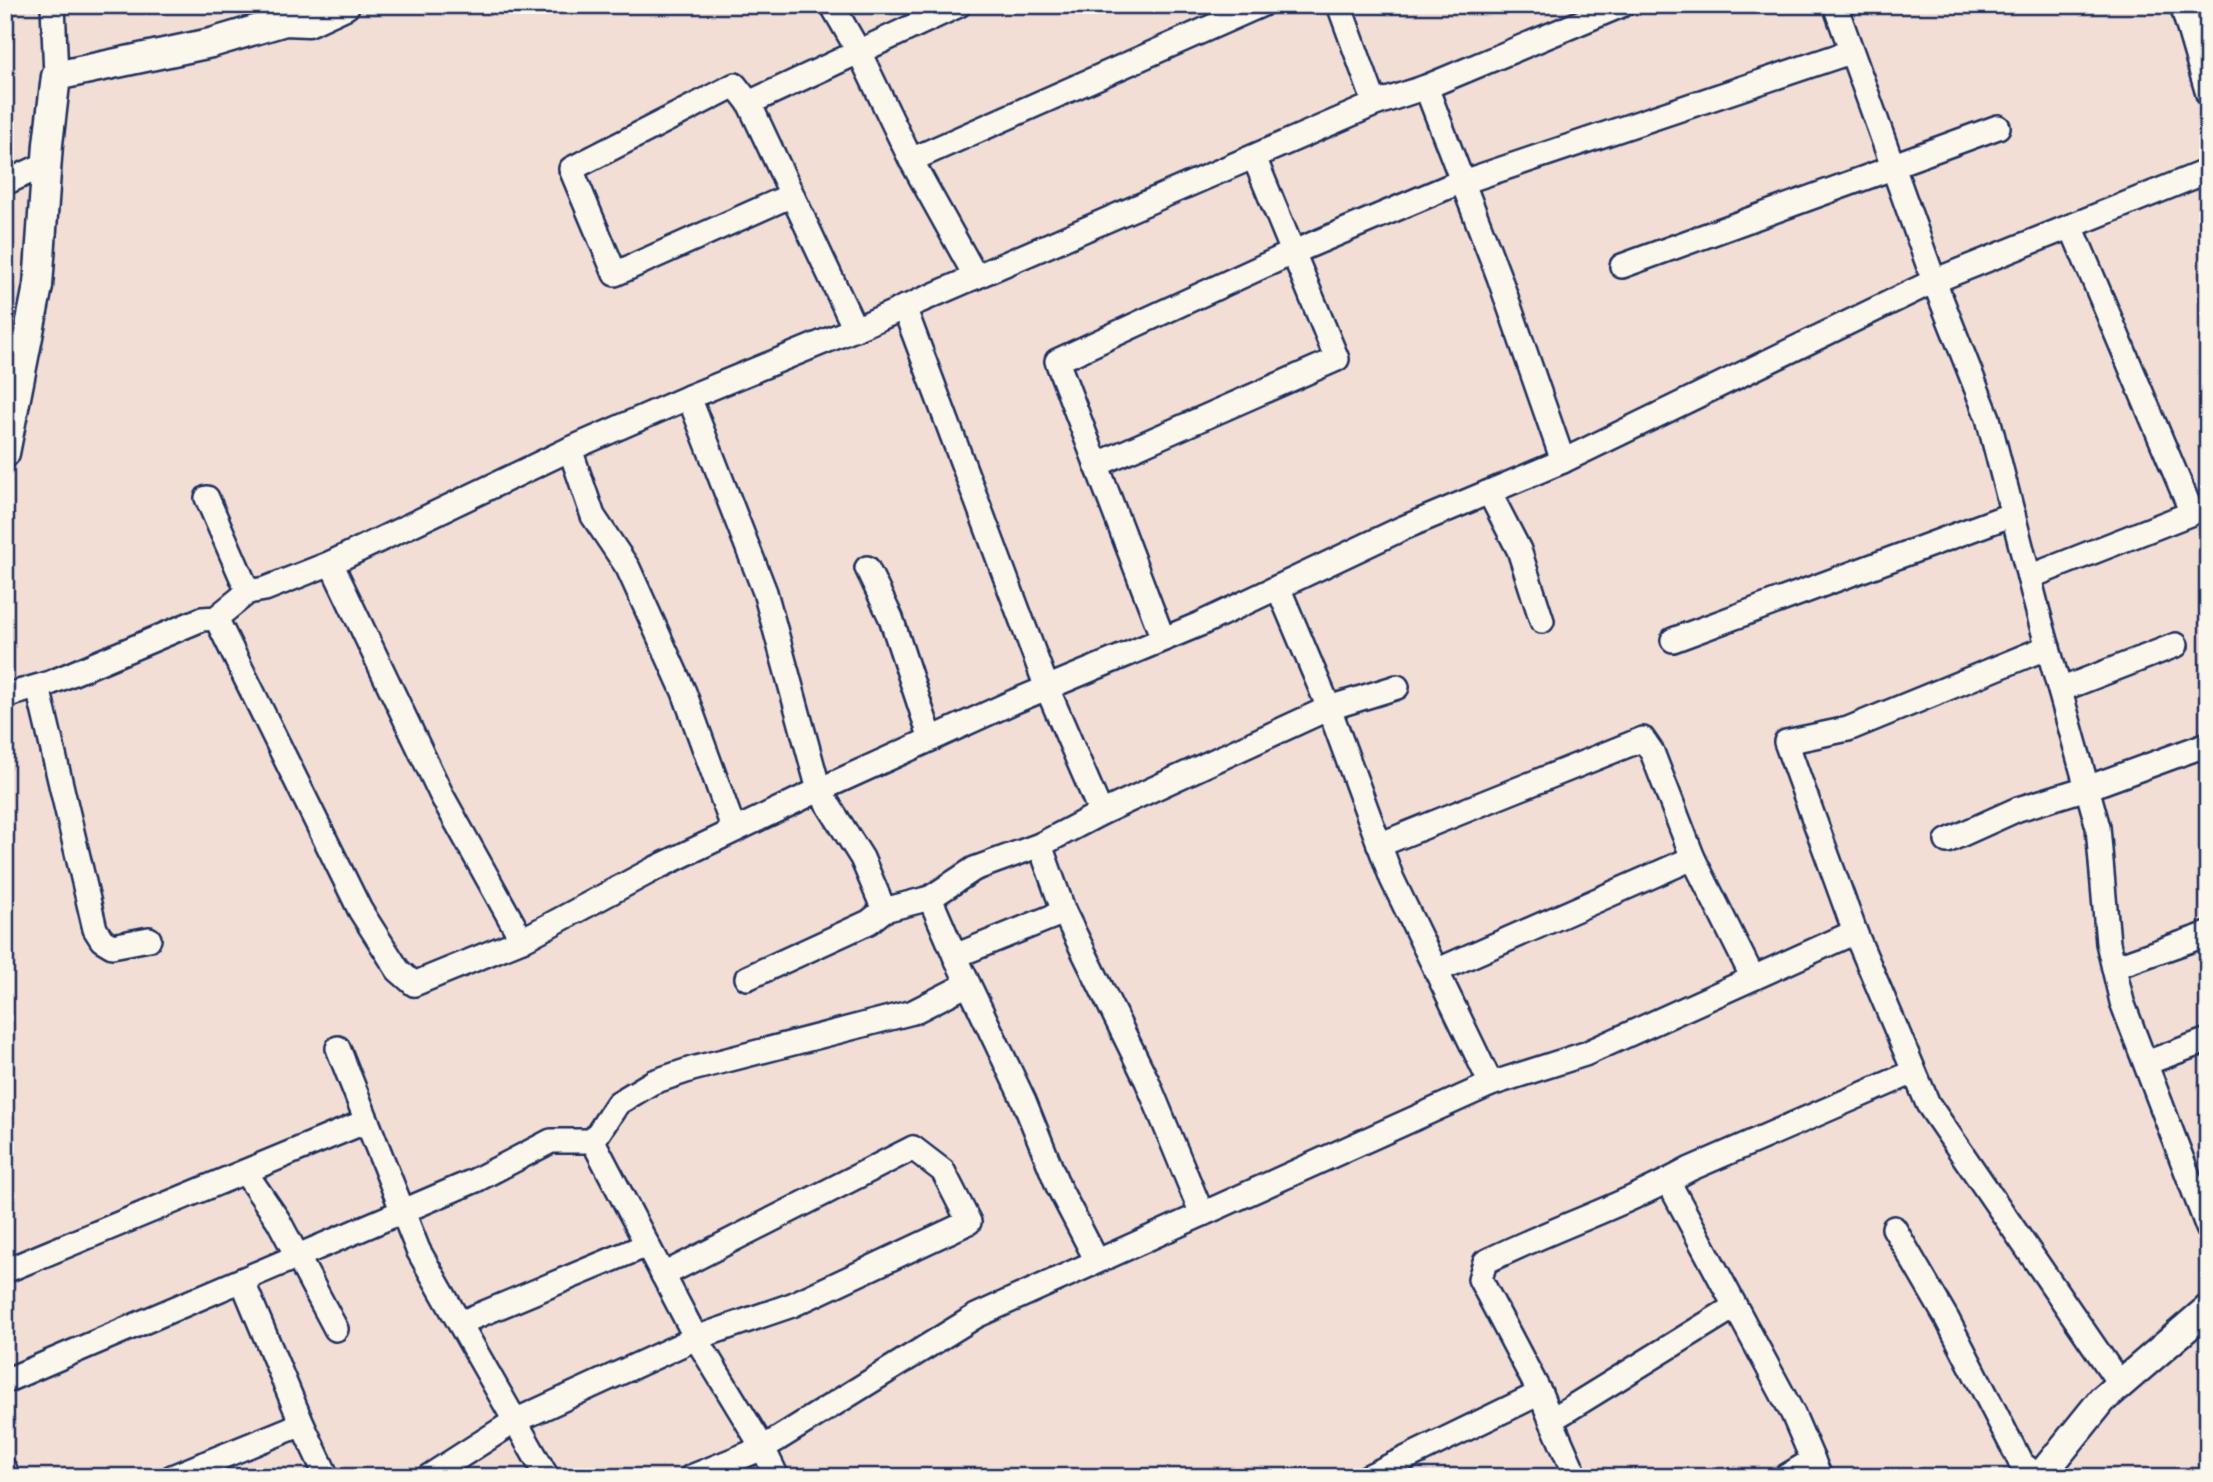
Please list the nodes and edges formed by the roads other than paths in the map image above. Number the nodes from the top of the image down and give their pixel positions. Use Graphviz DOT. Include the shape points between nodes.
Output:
graph roads {
  1 [pos="53,5"];
  2 [pos="345,5"];
  3 [pos="832,5"];
  4 [pos="959,5"];
  5 [pos="1261,5"];
  6 [pos="1339,5"];
  7 [pos="1622,5"];
  8 [pos="1835,5"];
  9 [pos="2182,5"];
  10 [pos="291,12"];
  11 [pos="859,52"];
  12 [pos="1850,52"];
  13 [pos="56,76"];
  14 [pos="1426,87"];
  15 [pos="2208,94"];
  16 [pos="749,103"];
  17 [pos="1376,104"];
  18 [pos="1998,127"];
  19 [pos="1254,157"];
  20 [pos="911,159"];
  21 [pos="46,164"];
  22 [pos="1892,168"];
  23 [pos="2208,171"];
  24 [pos="1463,182"];
  25 [pos="5,183"];
  26 [pos="792,195"];
  27 [pos="2071,226"];
  28 [pos="1294,252"];
  29 [pos="1622,266"];
  30 [pos="976,276"];
  31 [pos="1934,281"];
  32 [pos="904,307"];
  33 [pos="855,328"];
  34 [pos="690,397"];
  35 [pos="570,449"];
  36 [pos="5,453"];
  37 [pos="1563,461"];
  38 [pos="1096,465"];
  39 [pos="1489,492"];
  40 [pos="207,498"];
  41 [pos="2013,514"];
  42 [pos="331,563"];
  43 [pos="867,568"];
  44 [pos="2029,577"];
  45 [pos="1278,587"];
  46 [pos="248,592"];
  47 [pos="216,618"];
  48 [pos="1542,621"];
  49 [pos="1163,639"];
  50 [pos="1673,640"];
  51 [pos="2176,645"];
  52 [pos="2048,647"];
  53 [pos="38,687"];
  54 [pos="1397,687"];
  55 [pos="1046,688"];
  56 [pos="2060,690"];
  57 [pos="5,696"];
  58 [pos="1329,708"];
  59 [pos="931,739"];
  60 [pos="2208,744"];
  61 [pos="2087,788"];
  62 [pos="818,790"];
  63 [pos="1101,813"];
  64 [pos="734,830"];
  65 [pos="1947,841"];
  66 [pos="1040,845"];
  67 [pos="1379,845"];
  68 [pos="1693,858"];
  69 [pos="930,898"];
  70 [pos="884,910"];
  71 [pos="1064,912"];
  72 [pos="1855,932"];
  73 [pos="2208,934"];
  74 [pos="149,939"];
  75 [pos="522,940"];
  76 [pos="955,956"];
  77 [pos="2114,967"];
  78 [pos="1437,971"];
  79 [pos="747,978"];
  80 [pos="1753,978"];
  81 [pos="968,984"];
  82 [pos="2208,1040"];
  83 [pos="338,1048"];
  84 [pos="2146,1063"];
  85 [pos="1914,1072"];
  86 [pos="1491,1084"];
  87 [pos="367,1121"];
  88 [pos="593,1141"];
  89 [pos="245,1172"];
  90 [pos="1668,1181"];
  91 [pos="402,1211"];
  92 [pos="1202,1214"];
  93 [pos="1894,1228"];
  94 [pos="2208,1228"];
  95 [pos="647,1245"];
  96 [pos="296,1257"];
  97 [pos="1097,1261"];
  98 [pos="5,1271"];
  99 [pos="663,1275"];
  100 [pos="242,1280"];
  101 [pos="1734,1307"];
  102 [pos="2208,1309"];
  103 [pos="460,1323"];
  104 [pos="336,1329"];
  105 [pos="696,1338"];
  106 [pos="5,1381"];
  107 [pos="2120,1384"];
  108 [pos="1540,1392"];
  109 [pos="1551,1420"];
  110 [pos="515,1421"];
  111 [pos="302,1424"];
  112 [pos="763,1448"];
  113 [pos="1816,1468"];
  114 [pos="5,1470"];
  115 [pos="8,1477"];
  116 [pos="172,1477"];
  117 [pos="327,1477"];
  118 [pos="428,1477"];
  119 [pos="547,1477"];
  120 [pos="691,1477"];
  121 [pos="777,1477"];
  122 [pos="1367,1477"];
  123 [pos="1576,1477"];
  124 [pos="1785,1477"];
  125 [pos="2040,1477"];
  1 -- 13 [label="street"];
  2 -- 10 [label="street"];
  3 -- 11 [label="street"];
  4 -- 11 [label="street"];
  5 -- 20 [label="street"];
  6 -- 17 [label="street"];
  7 -- 14 [label="street"];
  8 -- 12 [label="street"];
  9 -- 15 [label="street"];
  10 -- 13 [label="street" via="211,43"];
  11 -- 16 [label="street"];
  11 -- 20 [label="street"];
  12 -- 22 [label="street"];
  12 -- 24 [label="street"];
  13 -- 21 [label="street"];
  14 -- 17 [label="street"];
  14 -- 24 [label="street"];
  16 -- 26 [label="street"];
  16 -- 26 [label="street" via="735,85 570,169 615,274"];
  17 -- 19 [label="street"];
  18 -- 22 [label="street"];
  19 -- 28 [label="street"];
  19 -- 30 [label="street"];
  20 -- 30 [label="street"];
  21 -- 25 [label="street"];
  21 -- 36 [label="street" via="38,286"];
  22 -- 29 [label="street"];
  22 -- 31 [label="street"];
  23 -- 27 [label="street"];
  24 -- 28 [label="street"];
  24 -- 37 [label="street"];
  26 -- 33 [label="street"];
  27 -- 31 [label="street"];
  27 -- 44 [label="street" via="2192,513"];
  28 -- 38 [label="street" via="1057,361"];
  28 -- 38 [label="street" via="1337,359"];
  30 -- 32 [label="street"];
  31 -- 37 [label="street"];
  31 -- 41 [label="street" via="1988,418"];
  32 -- 33 [label="street"];
  32 -- 55 [label="street"];
  33 -- 34 [label="street"];
  34 -- 35 [label="street"];
  34 -- 62 [label="street" via="765,592"];
  35 -- 42 [label="street"];
  35 -- 64 [label="street" via="593,516 628,568 684,692"];
  37 -- 39 [label="street"];
  38 -- 49 [label="street"];
  39 -- 45 [label="street"];
  39 -- 48 [label="street" via="1519,550"];
  40 -- 46 [label="street"];
  41 -- 44 [label="street"];
  41 -- 50 [label="street"];
  42 -- 46 [label="street"];
  42 -- 75 [label="street" via="442,796"];
  43 -- 59 [label="street" via="891,618"];
  44 -- 52 [label="street"];
  45 -- 49 [label="street"];
  45 -- 58 [label="street"];
  46 -- 47 [label="street"];
  47 -- 53 [label="street" via="202,619"];
  47 -- 75 [label="street" via="360,910 398,970 414,984"];
  49 -- 55 [label="street"];
  51 -- 56 [label="street"];
  52 -- 56 [label="street"];
  52 -- 72 [label="street" via="1848,729 1786,742"];
  53 -- 57 [label="street"];
  53 -- 74 [label="street" via="94,929 112,946"];
  54 -- 58 [label="street"];
  55 -- 59 [label="street"];
  55 -- 63 [label="street"];
  56 -- 61 [label="street"];
  58 -- 63 [label="street"];
  58 -- 67 [label="street"];
  59 -- 62 [label="street"];
  60 -- 61 [label="street"];
  61 -- 65 [label="street" via="2018,809"];
  61 -- 77 [label="street" via="2098,827"];
  62 -- 64 [label="street"];
  62 -- 70 [label="street" via="862,858"];
  63 -- 66 [label="street"];
  64 -- 75 [label="street"];
  66 -- 69 [label="street" via="974,869"];
  66 -- 71 [label="street"];
  67 -- 68 [label="street" via="1643,739"];
  67 -- 78 [label="street"];
  68 -- 78 [label="street"];
  68 -- 80 [label="street"];
  69 -- 70 [label="street"];
  69 -- 76 [label="street"];
  70 -- 79 [label="street" via="869,922"];
  71 -- 76 [label="street"];
  71 -- 92 [label="street" via="1147,1081"];
  72 -- 80 [label="street"];
  72 -- 85 [label="street"];
  73 -- 77 [label="street"];
  76 -- 81 [label="street"];
  77 -- 84 [label="street"];
  78 -- 86 [label="street"];
  80 -- 86 [label="street" via="1585,1054"];
  81 -- 88 [label="street" via="913,1012 653,1082 618,1103"];
  81 -- 97 [label="street" via="1024,1101 1058,1186"];
  82 -- 84 [label="street"];
  83 -- 87 [label="street"];
  84 -- 94 [label="street"];
  85 -- 90 [label="street"];
  85 -- 107 [label="street" via="1928,1104"];
  86 -- 92 [label="street"];
  87 -- 89 [label="street"];
  87 -- 91 [label="street"];
  88 -- 91 [label="street" via="551,1141"];
  88 -- 95 [label="street"];
  89 -- 96 [label="street" via="278,1220"];
  89 -- 98 [label="street"];
  90 -- 101 [label="street"];
  90 -- 108 [label="street" via="1485,1262 1480,1279"];
  91 -- 96 [label="street"];
  91 -- 103 [label="street" via="418,1250"];
  92 -- 97 [label="street"];
  93 -- 125 [label="street" via="2021,1463"];
  95 -- 99 [label="street"];
  95 -- 103 [label="street"];
  96 -- 100 [label="street"];
  96 -- 104 [label="street"];
  97 -- 112 [label="street" via="976,1316"];
  99 -- 105 [label="street"];
  99 -- 105 [label="street" via="913,1148 943,1171 969,1222 792,1305"];
  100 -- 106 [label="street"];
  100 -- 111 [label="street"];
  101 -- 109 [label="street"];
  101 -- 113 [label="street" via="1793,1414"];
  102 -- 107 [label="street"];
  103 -- 110 [label="street"];
  105 -- 110 [label="street"];
  105 -- 112 [label="street"];
  107 -- 125 [label="street"];
  108 -- 109 [label="street"];
  108 -- 122 [label="street"];
  109 -- 123 [label="street"];
  110 -- 118 [label="street"];
  110 -- 119 [label="street"];
  111 -- 116 [label="street"];
  111 -- 117 [label="street"];
  112 -- 120 [label="street"];
  112 -- 121 [label="street"];
  113 -- 124 [label="street"];
  114 -- 115 [label="street"];
}
